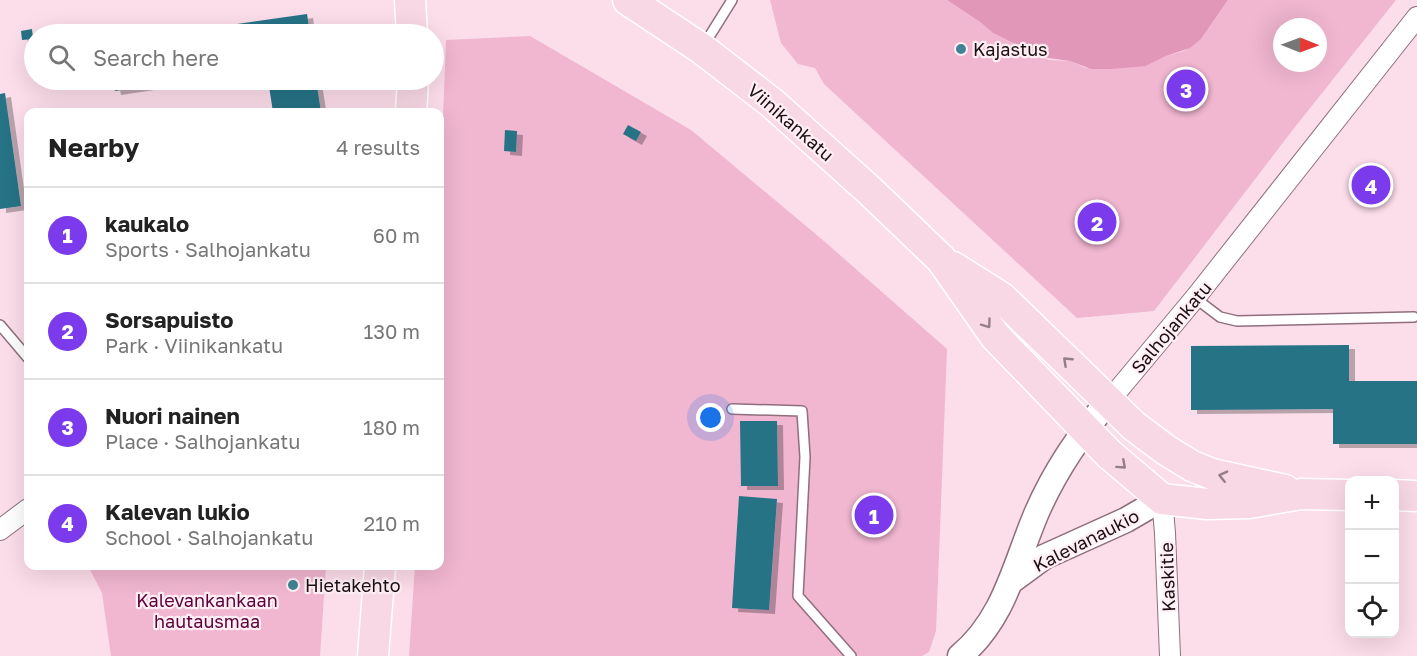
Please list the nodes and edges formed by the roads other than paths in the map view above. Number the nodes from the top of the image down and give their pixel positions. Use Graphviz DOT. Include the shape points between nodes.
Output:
graph roads {
  1 [pos="410,0"];
  2 [pos="628,0"];
  3 [pos="732,0"];
  4 [pos="1417,17"];
  5 [pos="411,24"];
  6 [pos="702,49"];
  7 [pos="412,90"];
  8 [pos="411,108"];
  9 [pos="941,259"];
  10 [pos="1195,298"];
  11 [pos="1414,317"];
  12 [pos="0,324"];
  13 [pos="24,353"];
  14 [pos="1109,401"];
  15 [pos="732,409"];
  16 [pos="1085,428"];
  17 [pos="1301,494"];
  18 [pos="1345,495"];
  19 [pos="1399,495"];
  20 [pos="1417,496"];
  21 [pos="1162,499"];
  22 [pos="24,512"];
  23 [pos="1,528"];
  24 [pos="380,570"];
  25 [pos="1010,582"];
  26 [pos="373,656"];
  27 [pos="851,656"];
  28 [pos="960,656"];
  29 [pos="1170,656"];
  1 -- 5 [label="main road"];
  2 -- 6 [label="main road, Viinikankatu"];
  3 -- 6 [label="lane"];
  4 -- 10 [label="street, Salhojankatu"];
  6 -- 9 [label="main road, Viinikankatu" via="772,103"];
  7 -- 8 [label="main road"];
  14 -- 9 [label="main road, Viinikankatu, one-way" via="1002,298"];
  9 -- 16 [label="main road, Viinikankatu, one-way" via="995,336"];
  10 -- 11 [label="lane" via="1220,317 1237,321"];
  10 -- 14 [label="street, Salhojankatu"];
  12 -- 13 [label="lane"];
  14 -- 16 [label="street, Salhojankatu"];
  17 -- 14 [label="main road, Viinikankatu, one-way" via="1192,466 1134,426"];
  15 -- 27 [label="lane" via="802,411 806,458 798,597"];
  16 -- 21 [label="main road, Viinikankatu, one-way"];
  16 -- 25 [label="street, Salhojankatu" via="1044,495"];
  17 -- 18 [label="main road"];
  17 -- 21 [label="main road" via="1206,504"];
  19 -- 20 [label="main road"];
  21 -- 25 [label="street, Kalevanaukio" via="1044,557"];
  21 -- 29 [label="street, Kaskitie"];
  22 -- 23 [label="street"];
  24 -- 26 [label="main road"];
  25 -- 28 [label="street, Salhojankatu" via="992,621"];
}
